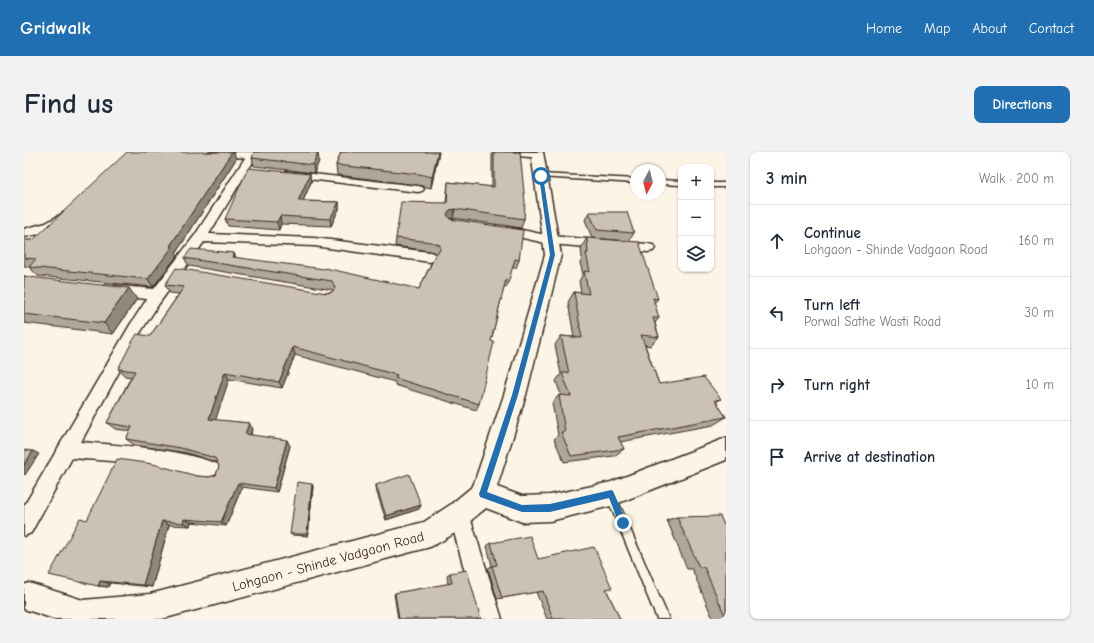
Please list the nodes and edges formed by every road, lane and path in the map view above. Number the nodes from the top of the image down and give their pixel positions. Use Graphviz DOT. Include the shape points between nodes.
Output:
graph roads {
  1 [pos="213,152"];
  2 [pos="514,152"];
  3 [pos="253,154"];
  4 [pos="539,161"];
  5 [pos="274,173"];
  6 [pos="630,180"];
  7 [pos="666,182"];
  8 [pos="678,183"];
  9 [pos="714,185"];
  10 [pos="726,185"];
  11 [pos="418,189"];
  12 [pos="73,209"];
  13 [pos="484,227"];
  14 [pos="24,233"];
  15 [pos="200,238"];
  16 [pos="550,240"];
  17 [pos="648,248"];
  18 [pos="430,257"];
  19 [pos="95,288"];
  20 [pos="158,295"];
  21 [pos="67,449"];
  22 [pos="726,449"];
  23 [pos="213,472"];
  24 [pos="482,494"];
  25 [pos="611,494"];
  26 [pos="459,514"];
  27 [pos="24,526"];
  28 [pos="26,597"];
  29 [pos="490,619"];
  30 [pos="663,619"];
  1 -- 3 [label="street"];
  2 -- 4 [label="street"];
  3 -- 15 [label="street" via="251,170"];
  4 -- 6 [label="lane"];
  4 -- 16 [label="street"];
  5 -- 11 [label="street"];
  7 -- 8 [label="lane"];
  9 -- 10 [label="lane"];
  12 -- 14 [label="street" via="62,220"];
  13 -- 16 [label="street"];
  15 -- 18 [label="street" via="314,242"];
  15 -- 20 [label="street" via="183,272"];
  16 -- 17 [label="street"];
  16 -- 24 [label="street" via="553,255 549,270 515,395"];
  19 -- 20 [label="street"];
  20 -- 21 [label="street" via="135,329"];
  21 -- 23 [label="street" via="143,456"];
  21 -- 27 [label="street"];
  22 -- 25 [label="street"];
  24 -- 25 [label="street" via="522,508 550,508"];
  24 -- 26 [label="street, Lohgaon - Shinde Vadgaon Road"];
  25 -- 30 [label="lane"];
  26 -- 28 [label="street, Lohgaon - Shinde Vadgaon Road" via="430,534 150,608 83,614"];
  26 -- 29 [label="street"];
}
